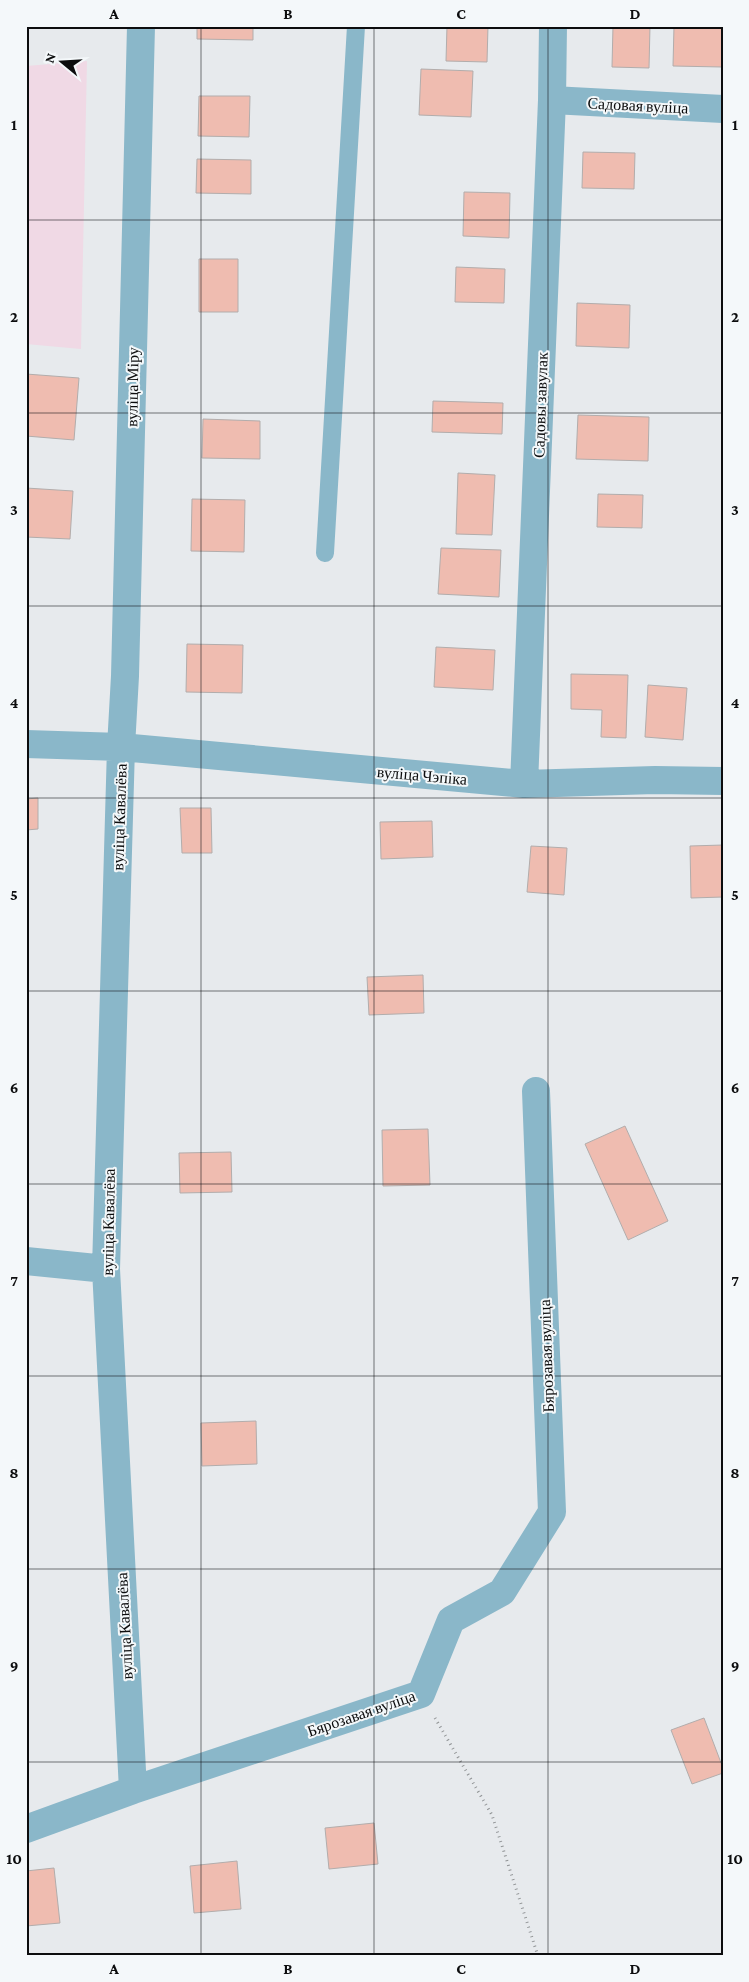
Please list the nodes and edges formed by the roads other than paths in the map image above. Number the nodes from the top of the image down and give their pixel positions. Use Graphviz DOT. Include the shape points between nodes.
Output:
graph roads {
  1 [pos="141,26"];
  2 [pos="356,26"];
  3 [pos="553,26"];
  4 [pos="552,100"];
  5 [pos="723,109"];
  6 [pos="325,553"];
  7 [pos="26,744"];
  8 [pos="121,747"];
  9 [pos="723,781"];
  10 [pos="524,784"];
  11 [pos="536,1092"];
  12 [pos="26,1262"];
  13 [pos="106,1269"];
  14 [pos="133,1790"];
  15 [pos="26,1829"];
  1 -- 8 [label="street, вуліца Міру"];
  2 -- 6 [label="lane"];
  3 -- 4 [label="street, Садовы завулак"];
  4 -- 5 [label="street, Садовая вуліца"];
  4 -- 10 [label="street, Садовы завулак"];
  7 -- 8 [label="street, вуліца Кавалёва"];
  8 -- 10 [label="street, вуліца Чэпіка"];
  8 -- 13 [label="street, вуліца Кавалёва"];
  9 -- 10 [label="street, вуліца Чэпіка"];
  11 -- 14 [label="street, Бярозавая вуліца" via="552,1512 502,1592 451,1620 421,1694"];
  12 -- 13 [label="street"];
  13 -- 14 [label="street, вуліца Кавалёва"];
  14 -- 15 [label="street, Бярозавая вуліца"];
}
